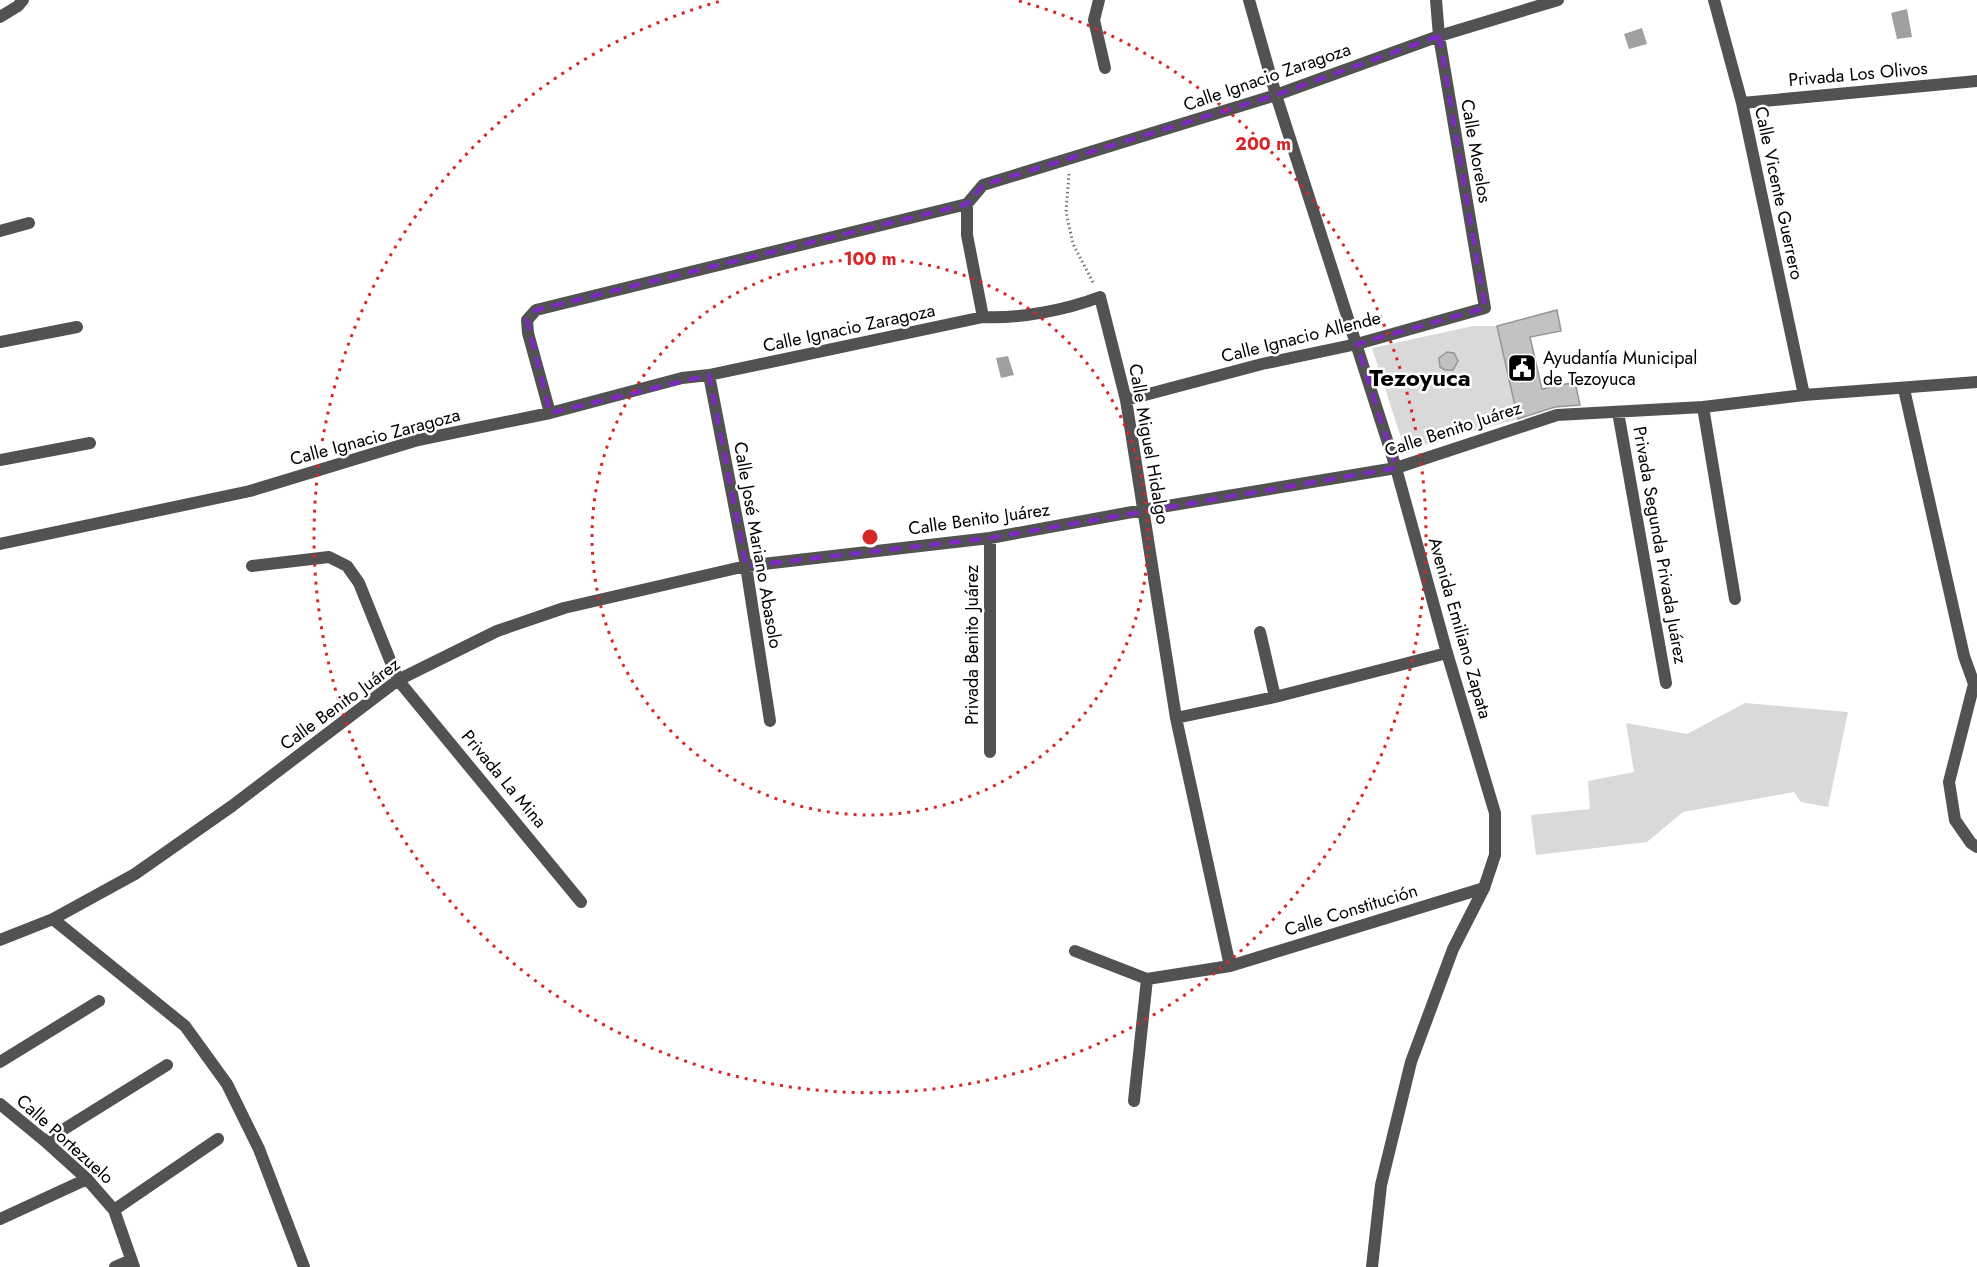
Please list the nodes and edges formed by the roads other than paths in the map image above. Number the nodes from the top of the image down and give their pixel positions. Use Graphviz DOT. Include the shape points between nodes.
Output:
graph roads {
  1 [pos="23,0"];
  2 [pos="1099,0"];
  3 [pos="1249,0"];
  4 [pos="1436,0"];
  5 [pos="1558,0"];
  6 [pos="1714,0"];
  7 [pos="0,16"];
  8 [pos="1439,36"];
  9 [pos="1105,68"];
  10 [pos="1977,81"];
  11 [pos="1276,95"];
  12 [pos="1742,102"];
  13 [pos="968,204"];
  14 [pos="29,223"];
  15 [pos="0,231"];
  16 [pos="1485,308"];
  17 [pos="983,317"];
  18 [pos="77,327"];
  19 [pos="0,342"];
  20 [pos="1357,344"];
  21 [pos="709,375"];
  22 [pos="1977,382"];
  23 [pos="1904,389"];
  24 [pos="1804,396"];
  25 [pos="1126,400"];
  26 [pos="1703,408"];
  27 [pos="1618,412"];
  28 [pos="550,413"];
  29 [pos="90,443"];
  30 [pos="0,460"];
  31 [pos="1396,468"];
  32 [pos="1143,510"];
  33 [pos="990,538"];
  34 [pos="0,544"];
  35 [pos="252,566"];
  36 [pos="746,566"];
  37 [pos="1735,599"];
  38 [pos="1260,632"];
  39 [pos="1447,653"];
  40 [pos="398,680"];
  41 [pos="1666,683"];
  42 [pos="1975,684"];
  43 [pos="1275,697"];
  44 [pos="1176,718"];
  45 [pos="770,721"];
  46 [pos="990,752"];
  47 [pos="1977,847"];
  48 [pos="1484,888"];
  49 [pos="581,902"];
  50 [pos="54,919"];
  51 [pos="0,940"];
  52 [pos="1075,951"];
  53 [pos="1230,966"];
  54 [pos="1146,979"];
  55 [pos="99,1001"];
  56 [pos="0,1062"];
  57 [pos="167,1065"];
  58 [pos="1134,1101"];
  59 [pos="0,1104"];
  60 [pos="218,1139"];
  61 [pos="45,1141"];
  62 [pos="87,1179"];
  63 [pos="114,1210"];
  64 [pos="0,1219"];
  65 [pos="133,1263"];
  66 [pos="115,1267"];
  67 [pos="304,1267"];
  68 [pos="1372,1267"];
  1 -- 7 [label="street"];
  2 -- 9 [label="street" via="1094,20"];
  3 -- 11 [label="street, Avenida Emiliano Zapata"];
  4 -- 8 [label="street, Calle Morelos"];
  5 -- 8 [label="street, Calle Ignacio Zaragoza"];
  6 -- 12 [label="street, Calle Vicente Guerrero"];
  8 -- 11 [label="street, Calle Ignacio Zaragoza"];
  8 -- 16 [label="street, Calle Morelos"];
  10 -- 12 [label="street, Privada Los Olivos"];
  11 -- 13 [label="street, Calle Ignacio Zaragoza" via="983,185"];
  11 -- 20 [label="street, Avenida Emiliano Zapata"];
  12 -- 24 [label="street, Calle Vicente Guerrero"];
  13 -- 17 [label="street" via="967,235"];
  13 -- 28 [label="street" via="536,310 527,320 528,333"];
  14 -- 15 [label="street"];
  16 -- 20 [label="street, Calle Ignacio Allende"];
  17 -- 21 [label="street, Calle Ignacio Zaragoza"];
  17 -- 25 [label="street, Calle Miguel Hidalgo" via="1002,318 1100,297"];
  18 -- 19 [label="street"];
  20 -- 25 [label="street, Calle Ignacio Allende"];
  20 -- 31 [label="street, Avenida Emiliano Zapata"];
  21 -- 28 [label="street, Calle Ignacio Zaragoza" via="682,378"];
  21 -- 36 [label="street, Calle José Mariano Abasolo"];
  22 -- 23 [label="street, Calle Benito Juárez"];
  23 -- 24 [label="street, Calle Benito Juárez"];
  23 -- 42 [label="street" via="1964,656"];
  24 -- 26 [label="street, Calle Benito Juárez"];
  25 -- 32 [label="street, Calle Miguel Hidalgo"];
  26 -- 27 [label="street, Calle Benito Juárez"];
  26 -- 37 [label="street"];
  27 -- 31 [label="street, Calle Benito Juárez" via="1557,415"];
  27 -- 41 [label="street, Privada Segunda Privada Juárez"];
  28 -- 34 [label="street, Calle Ignacio Zaragoza" via="418,440 250,491"];
  29 -- 30 [label="street"];
  31 -- 32 [label="street, Calle Benito Juárez"];
  31 -- 39 [label="street, Avenida Emiliano Zapata"];
  32 -- 33 [label="street, Calle Benito Juárez"];
  32 -- 44 [label="street, Calle Miguel Hidalgo"];
  33 -- 36 [label="street, Calle Benito Juárez"];
  33 -- 46 [label="street, Privada Benito Juárez"];
  35 -- 40 [label="street, Privada La Mina" via="329,556 347,566 359,583"];
  36 -- 40 [label="street, Calle Benito Juárez" via="564,608 497,631"];
  36 -- 45 [label="street, Calle José Mariano Abasolo"];
  38 -- 43 [label="street"];
  39 -- 43 [label="street"];
  39 -- 48 [label="street, Avenida Emiliano Zapata" via="1495,813 1495,855"];
  40 -- 49 [label="street, Privada La Mina"];
  40 -- 50 [label="street, Calle Benito Juárez" via="135,874"];
  42 -- 47 [label="street" via="1949,782 1955,820"];
  43 -- 44 [label="street"];
  44 -- 53 [label="street, Calle Miguel Hidalgo"];
  48 -- 53 [label="street, Calle Constitución"];
  48 -- 68 [label="street, Avenida Emiliano Zapata" via="1453,950 1411,1062 1381,1185"];
  50 -- 51 [label="street, Calle Benito Juárez"];
  50 -- 67 [label="street" via="185,1026 227,1084 259,1149"];
  52 -- 54 [label="street"];
  53 -- 54 [label="street, Calle Constitución"];
  54 -- 58 [label="street"];
  55 -- 56 [label="street"];
  57 -- 61 [label="street"];
  59 -- 61 [label="street, Calle Portezuelo"];
  60 -- 63 [label="street"];
  61 -- 62 [label="street, Calle Portezuelo"];
  62 -- 63 [label="street, Calle Portezuelo"];
  62 -- 64 [label="street"];
  63 -- 65 [label="street, Calle Portezuelo"];
  65 -- 66 [label="street"];
}
